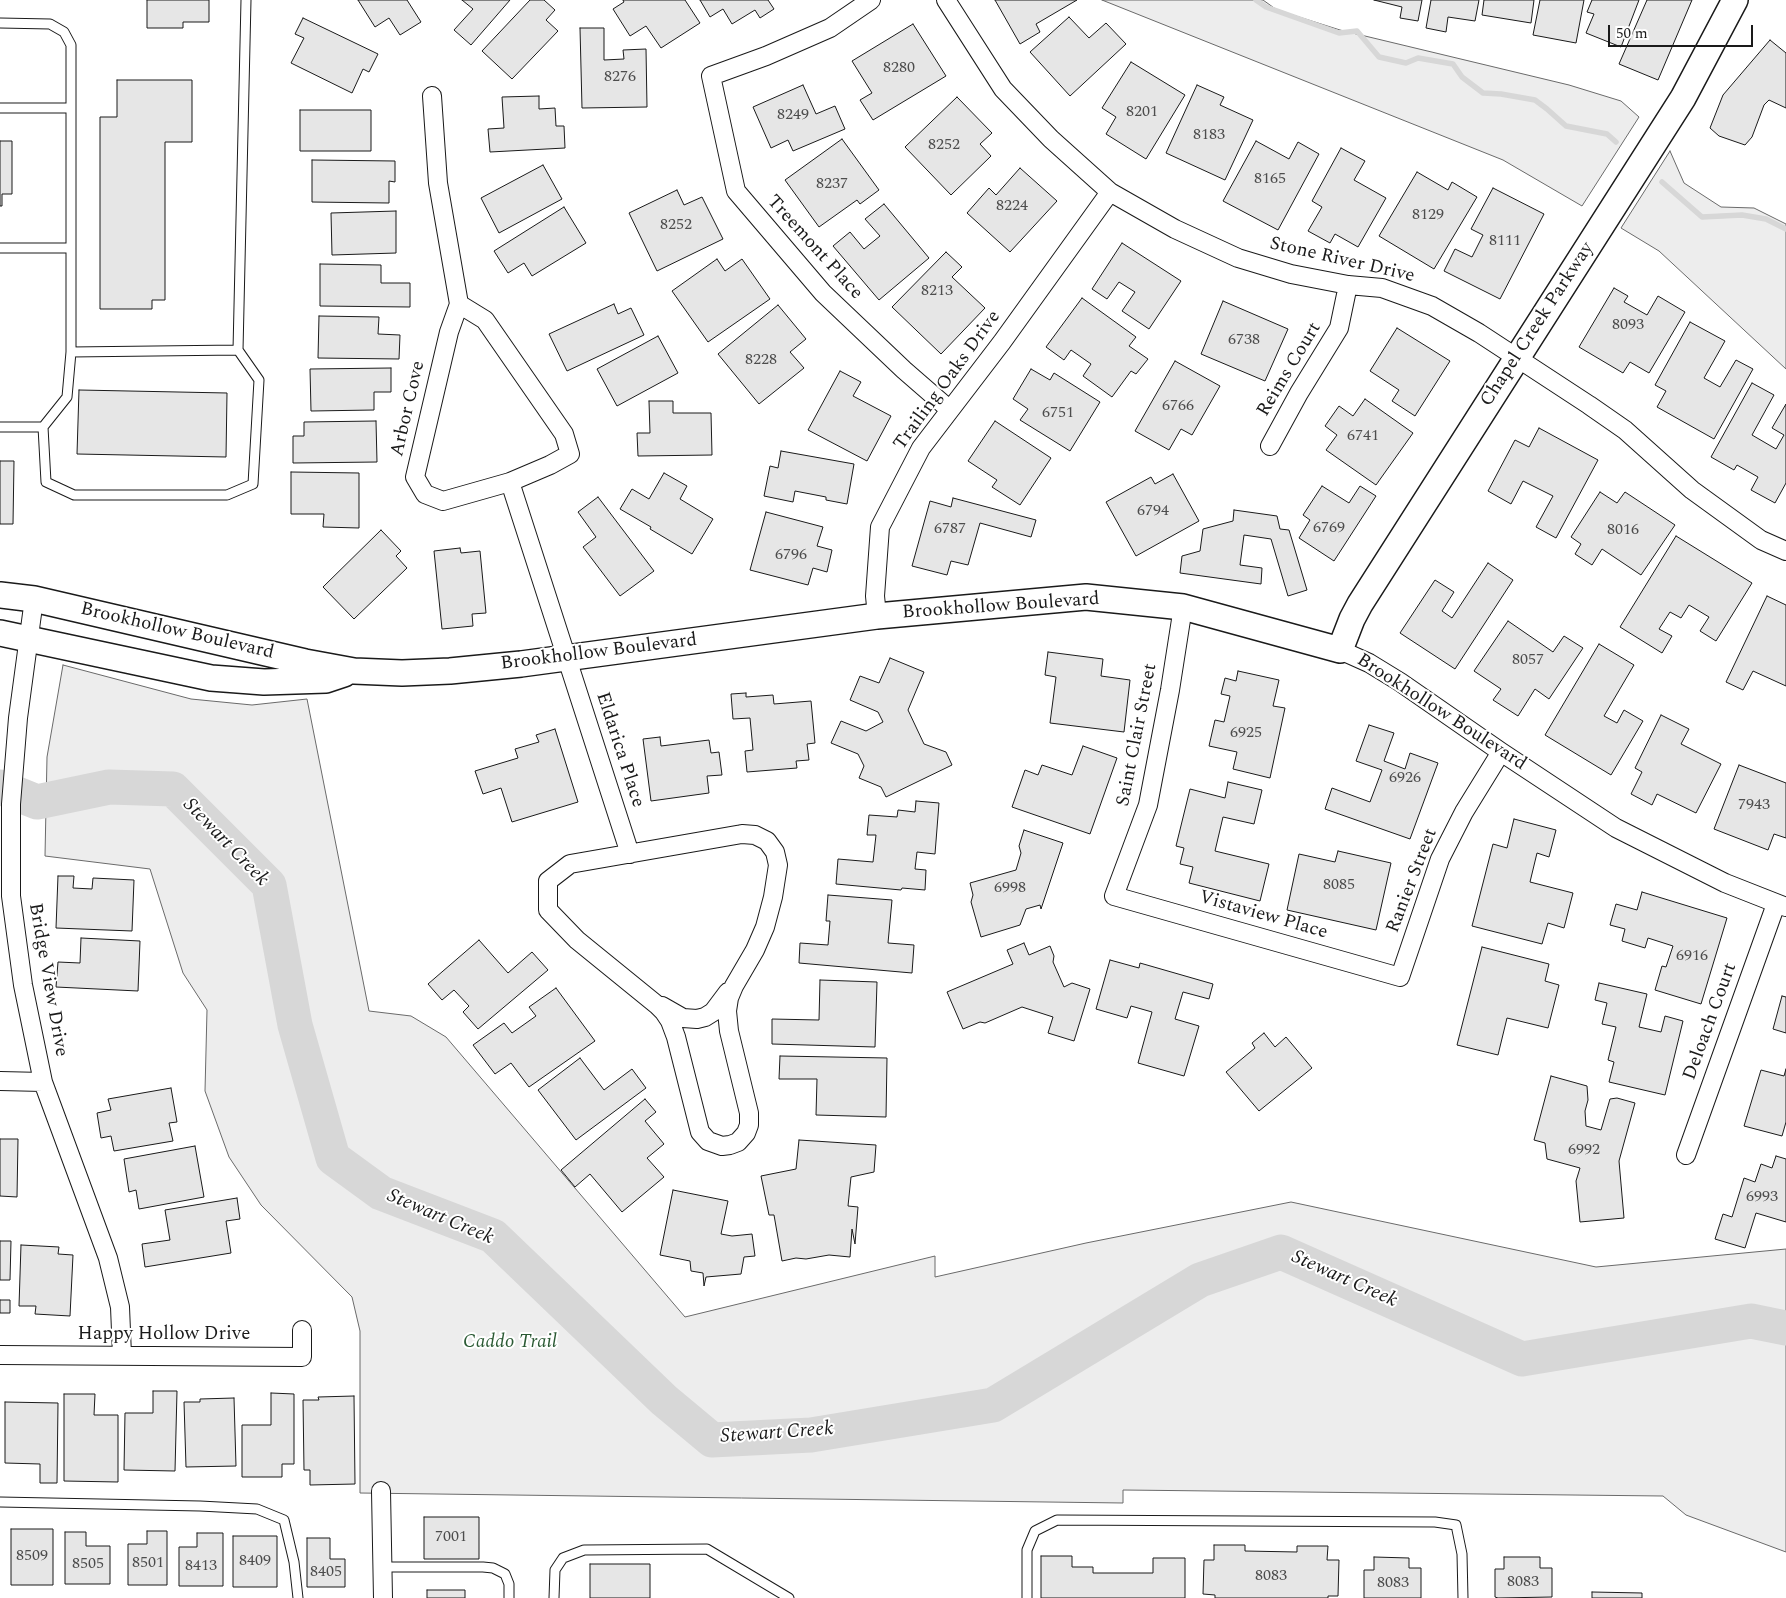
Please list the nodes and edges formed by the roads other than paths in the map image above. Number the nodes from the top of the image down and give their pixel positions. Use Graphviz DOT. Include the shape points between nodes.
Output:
graph roads {
  1 [pos="246,0"];
  2 [pos="871,0"];
  3 [pos="946,0"];
  4 [pos="1735,0"];
  5 [pos="0,23"];
  6 [pos="432,96"];
  7 [pos="0,108"];
  8 [pos="72,108"];
  9 [pos="1110,192"];
  10 [pos="0,248"];
  11 [pos="72,248"];
  12 [pos="1348,285"];
  13 [pos="459,304"];
  14 [pos="238,350"];
  15 [pos="72,352"];
  16 [pos="1516,358"];
  17 [pos="950,410"];
  18 [pos="0,427"];
  19 [pos="43,428"];
  20 [pos="1270,446"];
  21 [pos="510,482"];
  22 [pos="1786,551"];
  23 [pos="0,595"];
  24 [pos="34,599"];
  25 [pos="1183,607"];
  26 [pos="877,616"];
  27 [pos="0,633"];
  28 [pos="29,638"];
  29 [pos="1340,650"];
  30 [pos="567,658"];
  31 [pos="354,671"];
  32 [pos="1501,752"];
  33 [pos="630,854"];
  34 [pos="1114,896"];
  35 [pos="1781,906"];
  36 [pos="739,977"];
  37 [pos="1400,977"];
  38 [pos="646,996"];
  39 [pos="0,1081"];
  40 [pos="43,1082"];
  41 [pos="1686,1155"];
  42 [pos="302,1330"];
  43 [pos="0,1354"];
  44 [pos="122,1356"];
  45 [pos="381,1490"];
  46 [pos="0,1502"];
  47 [pos="383,1566"];
  48 [pos="298,1598"];
  49 [pos="383,1598"];
  50 [pos="509,1598"];
  51 [pos="554,1598"];
  52 [pos="789,1598"];
  53 [pos="1027,1598"];
  54 [pos="1463,1598"];
  1 -- 14 [label="lane"];
  2 -- 17 [label="street, Treemont Place" via="830,28 711,76 736,191 823,293"];
  3 -- 9 [label="street, Stone River Drive" via="1003,89"];
  4 -- 16 [label="street, Chapel Creek Parkway" via="1683,98"];
  5 -- 8 [label="lane" via="50,24 64,32 71,45"];
  6 -- 13 [label="street" via="438,183"];
  7 -- 8 [label="lane"];
  8 -- 11 [label="lane"];
  9 -- 12 [label="street, Stone River Drive" via="1175,229 1238,258 1291,274"];
  9 -- 17 [label="street, Trailing Oaks Drive"];
  10 -- 11 [label="lane"];
  11 -- 15 [label="lane"];
  12 -- 16 [label="street, Stone River Drive" via="1382,288 1432,306"];
  12 -- 20 [label="street, Reims Court" via="1339,328"];
  13 -- 21 [label="street, Arbor Cove" via="486,320 564,434 570,454"];
  13 -- 21 [label="street, Arbor Cove" via="448,332 415,477 425,494 443,501"];
  14 -- 15 [label="lane"];
  14 -- 19 [label="lane" via="259,380 253,484 227,495 74,495 46,482"];
  15 -- 19 [label="lane" via="68,397"];
  16 -- 22 [label="street, Stone River Drive" via="1625,430 1692,490 1761,540"];
  16 -- 29 [label="street, Chapel Creek Parkway" via="1360,604"];
  17 -- 26 [label="street, Trailing Oaks Drive" via="921,448 880,527 875,596"];
  18 -- 19 [label="lane"];
  21 -- 30 [label="street"];
  23 -- 24 [label="street, Brookhollow Boulevard"];
  24 -- 28 [label="street, Bridge View Drive"];
  24 -- 31 [label="street, Brookhollow Boulevard"];
  25 -- 26 [label="street, Brookhollow Boulevard" via="1086,598"];
  25 -- 29 [label="street, Brookhollow Boulevard"];
  25 -- 34 [label="street, Saint Clair Street" via="1148,805"];
  26 -- 30 [label="street, Brookhollow Boulevard"];
  27 -- 28 [label="street, Brookhollow Boulevard"];
  28 -- 31 [label="street, Brookhollow Boulevard" via="211,678 264,682 326,680"];
  28 -- 40 [label="street, Bridge View Drive" via="11,804 11,896 23,985"];
  29 -- 32 [label="street, Brookhollow Boulevard" via="1400,682"];
  30 -- 31 [label="street, Brookhollow Boulevard" via="450,671"];
  30 -- 33 [label="street, Eldarica Place"];
  32 -- 35 [label="street, Brookhollow Boulevard" via="1616,828 1725,883"];
  32 -- 37 [label="street, Ranier Street" via="1440,859"];
  33 -- 36 [label="street" via="749,834 762,837 772,846 778,865 770,909 755,950"];
  33 -- 38 [label="street" via="570,864 548,881 548,910 577,940"];
  34 -- 37 [label="street, Vistaview Place"];
  35 -- 41 [label="street, Deloach Court"];
  36 -- 38 [label="street" via="713,1012 692,1020"];
  36 -- 38 [label="street" via="729,998 727,1021 750,1121 744,1136 730,1145 714,1144 700,1132 674,1030 664,1012"];
  39 -- 40 [label="street"];
  40 -- 44 [label="street, Bridge View Drive" via="108,1258 120,1307"];
  42 -- 44 [label="street, Happy Hollow Drive" via="302,1357"];
  43 -- 44 [label="street, Happy Hollow Drive"];
  45 -- 47 [label="street"];
  46 -- 48 [label="lane" via="257,1509 284,1520"];
  47 -- 49 [label="street"];
  47 -- 50 [label="lane" via="493,1568 505,1574"];
  51 -- 52 [label="lane" via="555,1570 563,1558 584,1550 697,1549 706,1549"];
  53 -- 54 [label="lane" via="1027,1550 1035,1531 1057,1520 1435,1522 1456,1526 1462,1554"];
}
